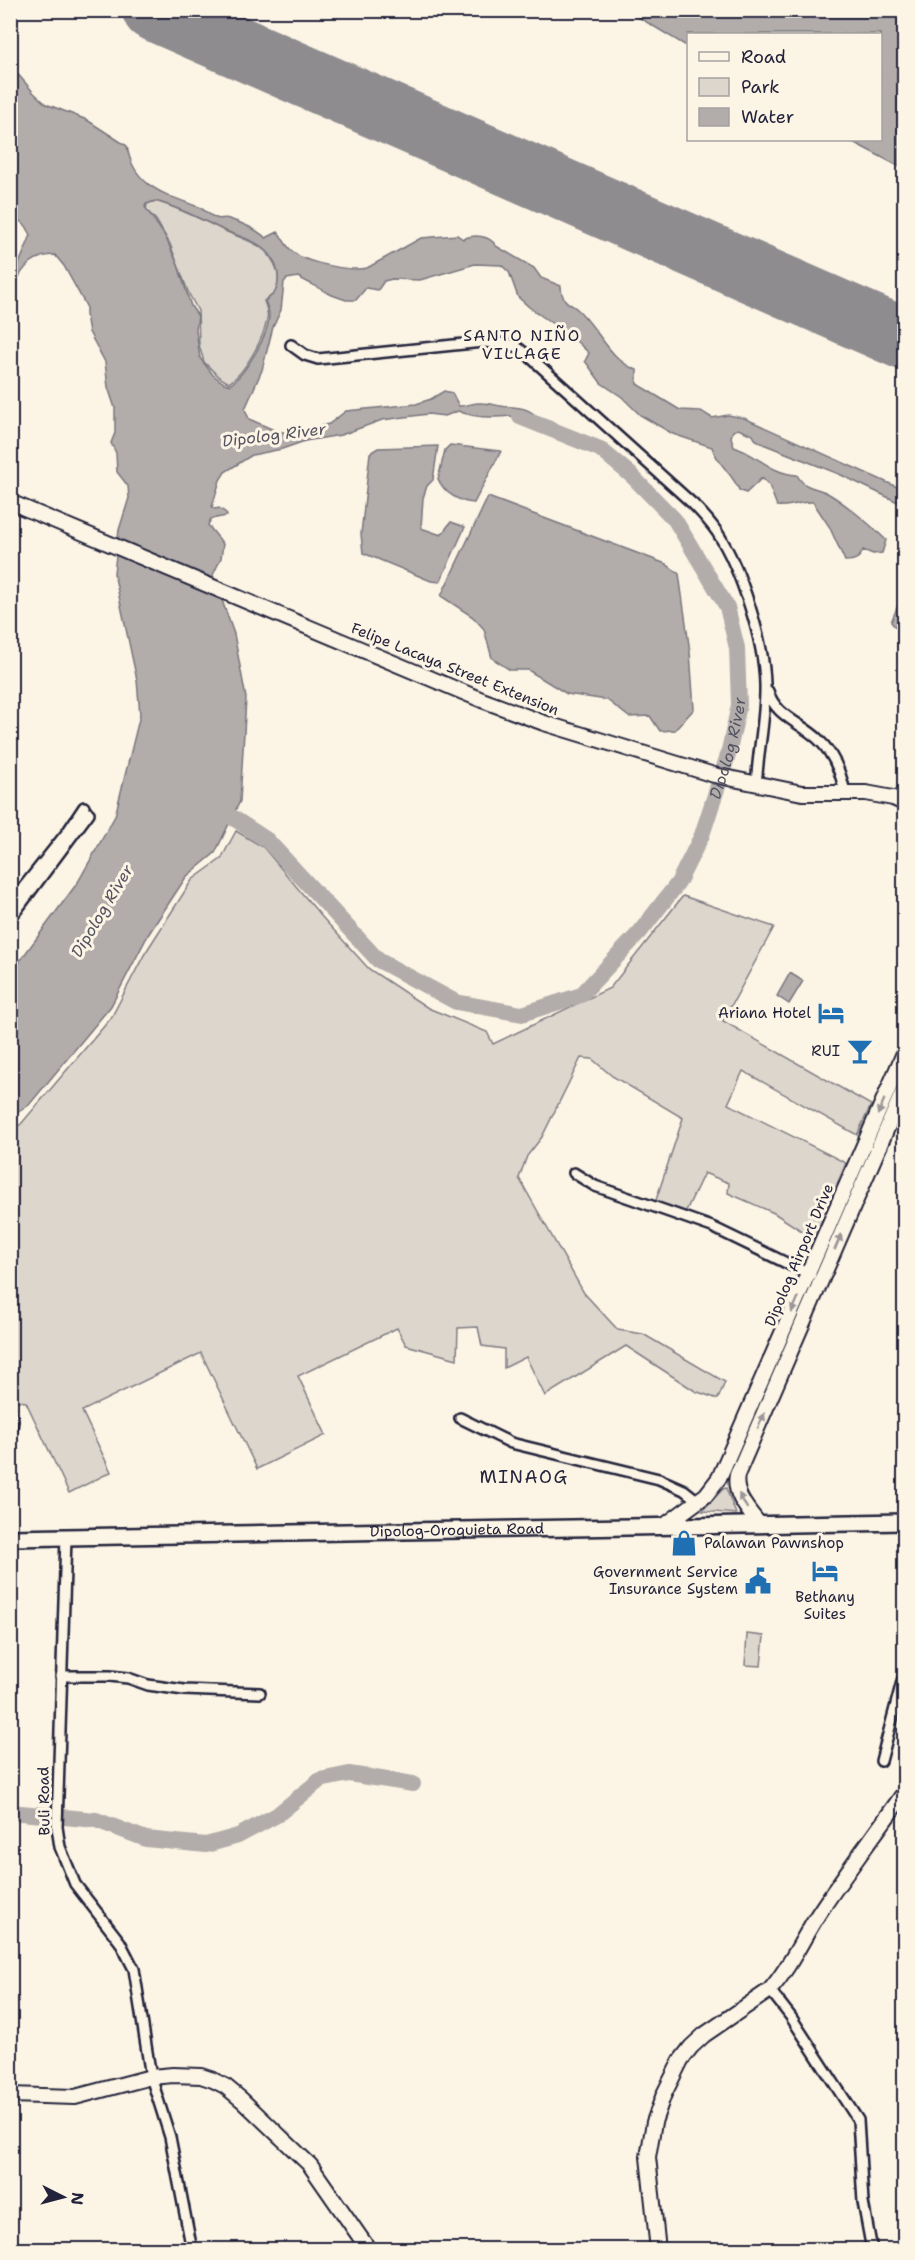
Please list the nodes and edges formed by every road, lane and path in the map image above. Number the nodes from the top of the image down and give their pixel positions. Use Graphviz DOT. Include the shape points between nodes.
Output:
graph roads {
  1 [pos="291,345"];
  2 [pos="10,502"];
  3 [pos="765,685"];
  4 [pos="757,775"];
  5 [pos="845,793"];
  6 [pos="904,803"];
  7 [pos="10,904"];
  8 [pos="10,919"];
  9 [pos="904,1053"];
  10 [pos="900,1077"];
  11 [pos="904,1089"];
  12 [pos="574,1173"];
  13 [pos="809,1274"];
  14 [pos="822,1280"];
  15 [pos="10,1411"];
  16 [pos="460,1418"];
  17 [pos="10,1441"];
  18 [pos="724,1469"];
  19 [pos="737,1474"];
  20 [pos="698,1501"];
  21 [pos="904,1522"];
  22 [pos="759,1524"];
  23 [pos="664,1526"];
  24 [pos="66,1537"];
  25 [pos="10,1538"];
  26 [pos="904,1674"];
  27 [pos="61,1676"];
  28 [pos="260,1693"];
  29 [pos="881,1761"];
  30 [pos="904,1793"];
  31 [pos="770,1990"];
  32 [pos="151,2077"];
  33 [pos="10,2095"];
  34 [pos="192,2250"];
  35 [pos="369,2250"];
  36 [pos="658,2250"];
  37 [pos="872,2250"];
  1 -- 3 [label="street" via="318,359 483,342 517,347 708,520 726,546 749,608 760,646"];
  2 -- 5 [label="main road, Felipe Lacaya Street Extension" via="544,723 736,781 802,793"];
  3 -- 4 [label="street"];
  3 -- 5 [label="street" via="771,703 817,738 831,754"];
  5 -- 6 [label="main road, Felipe Lacaya Street Extension" via="873,794"];
  7 -- 8 [label="street" via="86,810"];
  9 -- 10 [label="main road, Dipolog Airport Drive"];
  10 -- 13 [label="main road, Dipolog Airport Drive, one-way"];
  14 -- 11 [label="main road, Dipolog Airport Drive, one-way"];
  12 -- 13 [label="street" via="601,1188 712,1227"];
  13 -- 14 [label="street"];
  13 -- 18 [label="main road, Dipolog Airport Drive, one-way"];
  19 -- 14 [label="main road, Dipolog Airport Drive, one-way"];
  15 -- 17 [label="street" via="14,1420"];
  16 -- 20 [label="street" via="511,1443 659,1479"];
  18 -- 19 [label="main road"];
  18 -- 20 [label="main road, Dipolog Airport Drive"];
  22 -- 19 [label="main road, one-way" via="740,1496"];
  20 -- 23 [label="main road, Dipolog Airport Drive"];
  21 -- 22 [label="highway, Dipolog-Oroquieta Road"];
  22 -- 23 [label="highway, Dipolog-Oroquieta Road"];
  23 -- 24 [label="highway, Dipolog-Oroquieta Road"];
  24 -- 25 [label="highway, Dipolog-Oroquieta Road"];
  24 -- 27 [label="street, Buli Road"];
  26 -- 29 [label="street"];
  27 -- 28 [label="street" via="110,1676 184,1690"];
  27 -- 32 [label="street, Buli Road" via="57,1812 60,1847 75,1884 120,1942 134,1969"];
  30 -- 31 [label="main road"];
  31 -- 36 [label="main road" via="691,2047 664,2094 648,2157"];
  31 -- 37 [label="street" via="858,2120 863,2202"];
  32 -- 33 [label="main road" via="75,2097"];
  32 -- 34 [label="street, Buli Road" via="170,2137"];
  32 -- 35 [label="main road" via="201,2076 225,2086 310,2165"];
}
